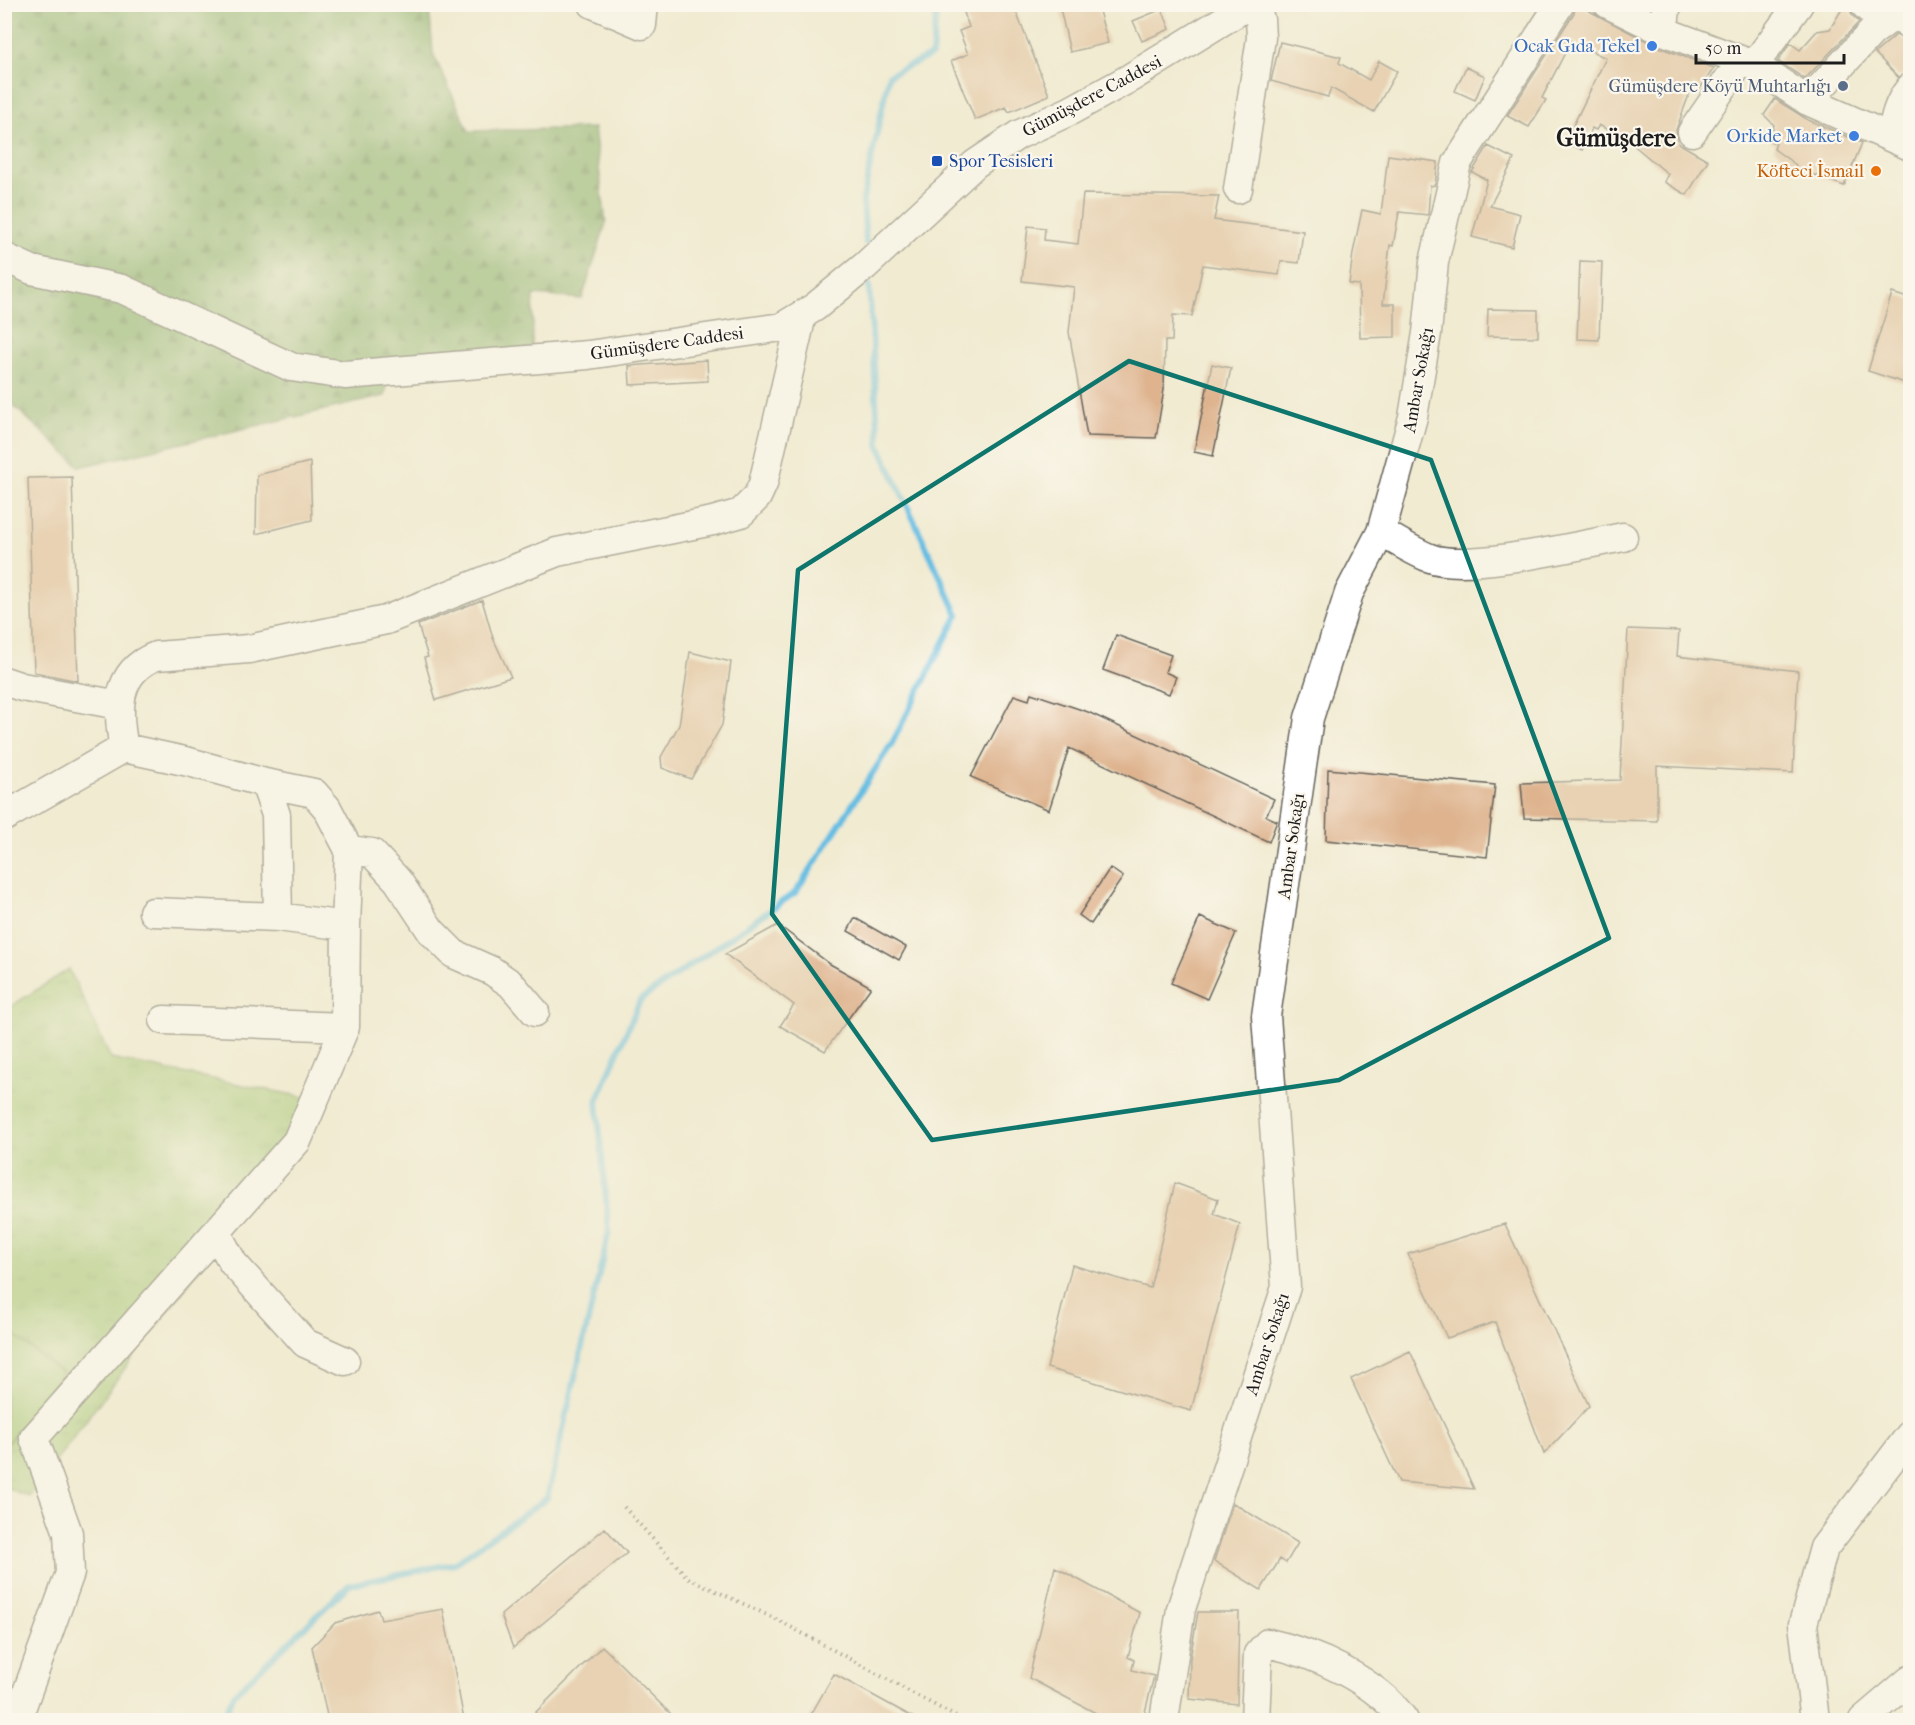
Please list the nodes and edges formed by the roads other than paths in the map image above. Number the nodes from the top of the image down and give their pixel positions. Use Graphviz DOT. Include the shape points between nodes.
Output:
graph roads {
  1 [pos="593,4"];
  2 [pos="644,4"];
  3 [pos="1251,4"];
  4 [pos="1560,4"];
  5 [pos="1608,4"];
  6 [pos="1799,4"];
  7 [pos="1864,4"];
  8 [pos="1905,14"];
  9 [pos="1665,18"];
  10 [pos="1748,63"];
  11 [pos="1911,88"];
  12 [pos="1808,100"];
  13 [pos="1692,132"];
  14 [pos="1901,141"];
  15 [pos="1238,189"];
  16 [pos="4,257"];
  17 [pos="802,315"];
  18 [pos="1381,532"];
  19 [pos="1623,537"];
  20 [pos="4,681"];
  21 [pos="119,705"];
  22 [pos="124,748"];
  23 [pos="265,783"];
  24 [pos="4,817"];
  25 [pos="349,850"];
  26 [pos="153,912"];
  27 [pos="278,917"];
  28 [pos="346,926"];
  29 [pos="535,1012"];
  30 [pos="164,1020"];
  31 [pos="345,1027"];
  32 [pos="216,1232"];
  33 [pos="345,1361"];
  34 [pos="1911,1435"];
  35 [pos="1911,1680"];
  36 [pos="17,1720"];
  37 [pos="1164,1720"];
  38 [pos="1255,1720"];
  39 [pos="1404,1720"];
  40 [pos="1815,1720"];
  41 [pos="1863,1720"];
  1 -- 2 [label="street" via="642,25"];
  3 -- 15 [label="street" via="1260,19 1261,38"];
  3 -- 17 [label="street, Gümüşdere Caddesi" via="1130,78 1018,135 975,164 865,266"];
  4 -- 18 [label="street, Ambar Sokağı" via="1457,163 1434,261 1413,417"];
  5 -- 9 [label="street"];
  6 -- 10 [label="street"];
  7 -- 8 [label="street" via="1869,9"];
  8 -- 12 [label="street" via="1872,32"];
  9 -- 10 [label="street"];
  10 -- 12 [label="street"];
  10 -- 13 [label="street"];
  11 -- 14 [label="street" via="1894,119"];
  12 -- 14 [label="street"];
  16 -- 17 [label="street, Gümüşdere Caddesi" via="32,270 122,289 291,367 345,375 588,355 782,327"];
  17 -- 21 [label="street" via="763,484 757,497 741,513 557,552 386,620 249,649 156,656 145,660 132,676"];
  18 -- 19 [label="street" via="1432,559 1452,562 1518,557"];
  18 -- 37 [label="street, Ambar Sokağı" via="1349,593 1309,718 1266,1016 1286,1287 1181,1609"];
  20 -- 21 [label="street"];
  21 -- 22 [label="street" via="117,714"];
  22 -- 23 [label="street"];
  22 -- 24 [label="street"];
  23 -- 25 [label="street" via="314,793 327,808"];
  23 -- 27 [label="street" via="276,815"];
  25 -- 28 [label="street"];
  25 -- 29 [label="street" via="372,853 398,881 431,931 454,954 511,984"];
  26 -- 27 [label="street"];
  27 -- 28 [label="street"];
  28 -- 31 [label="street"];
  30 -- 31 [label="street"];
  31 -- 32 [label="street" via="297,1141"];
  32 -- 33 [label="street" via="233,1263 305,1342"];
  32 -- 36 [label="street" via="34,1438 68,1533 70,1574"];
  34 -- 40 [label="street" via="1824,1548 1803,1624"];
  35 -- 41 [label="street"];
  38 -- 39 [label="street" via="1258,1654 1268,1643 1299,1650 1369,1686 1395,1707"];
}
